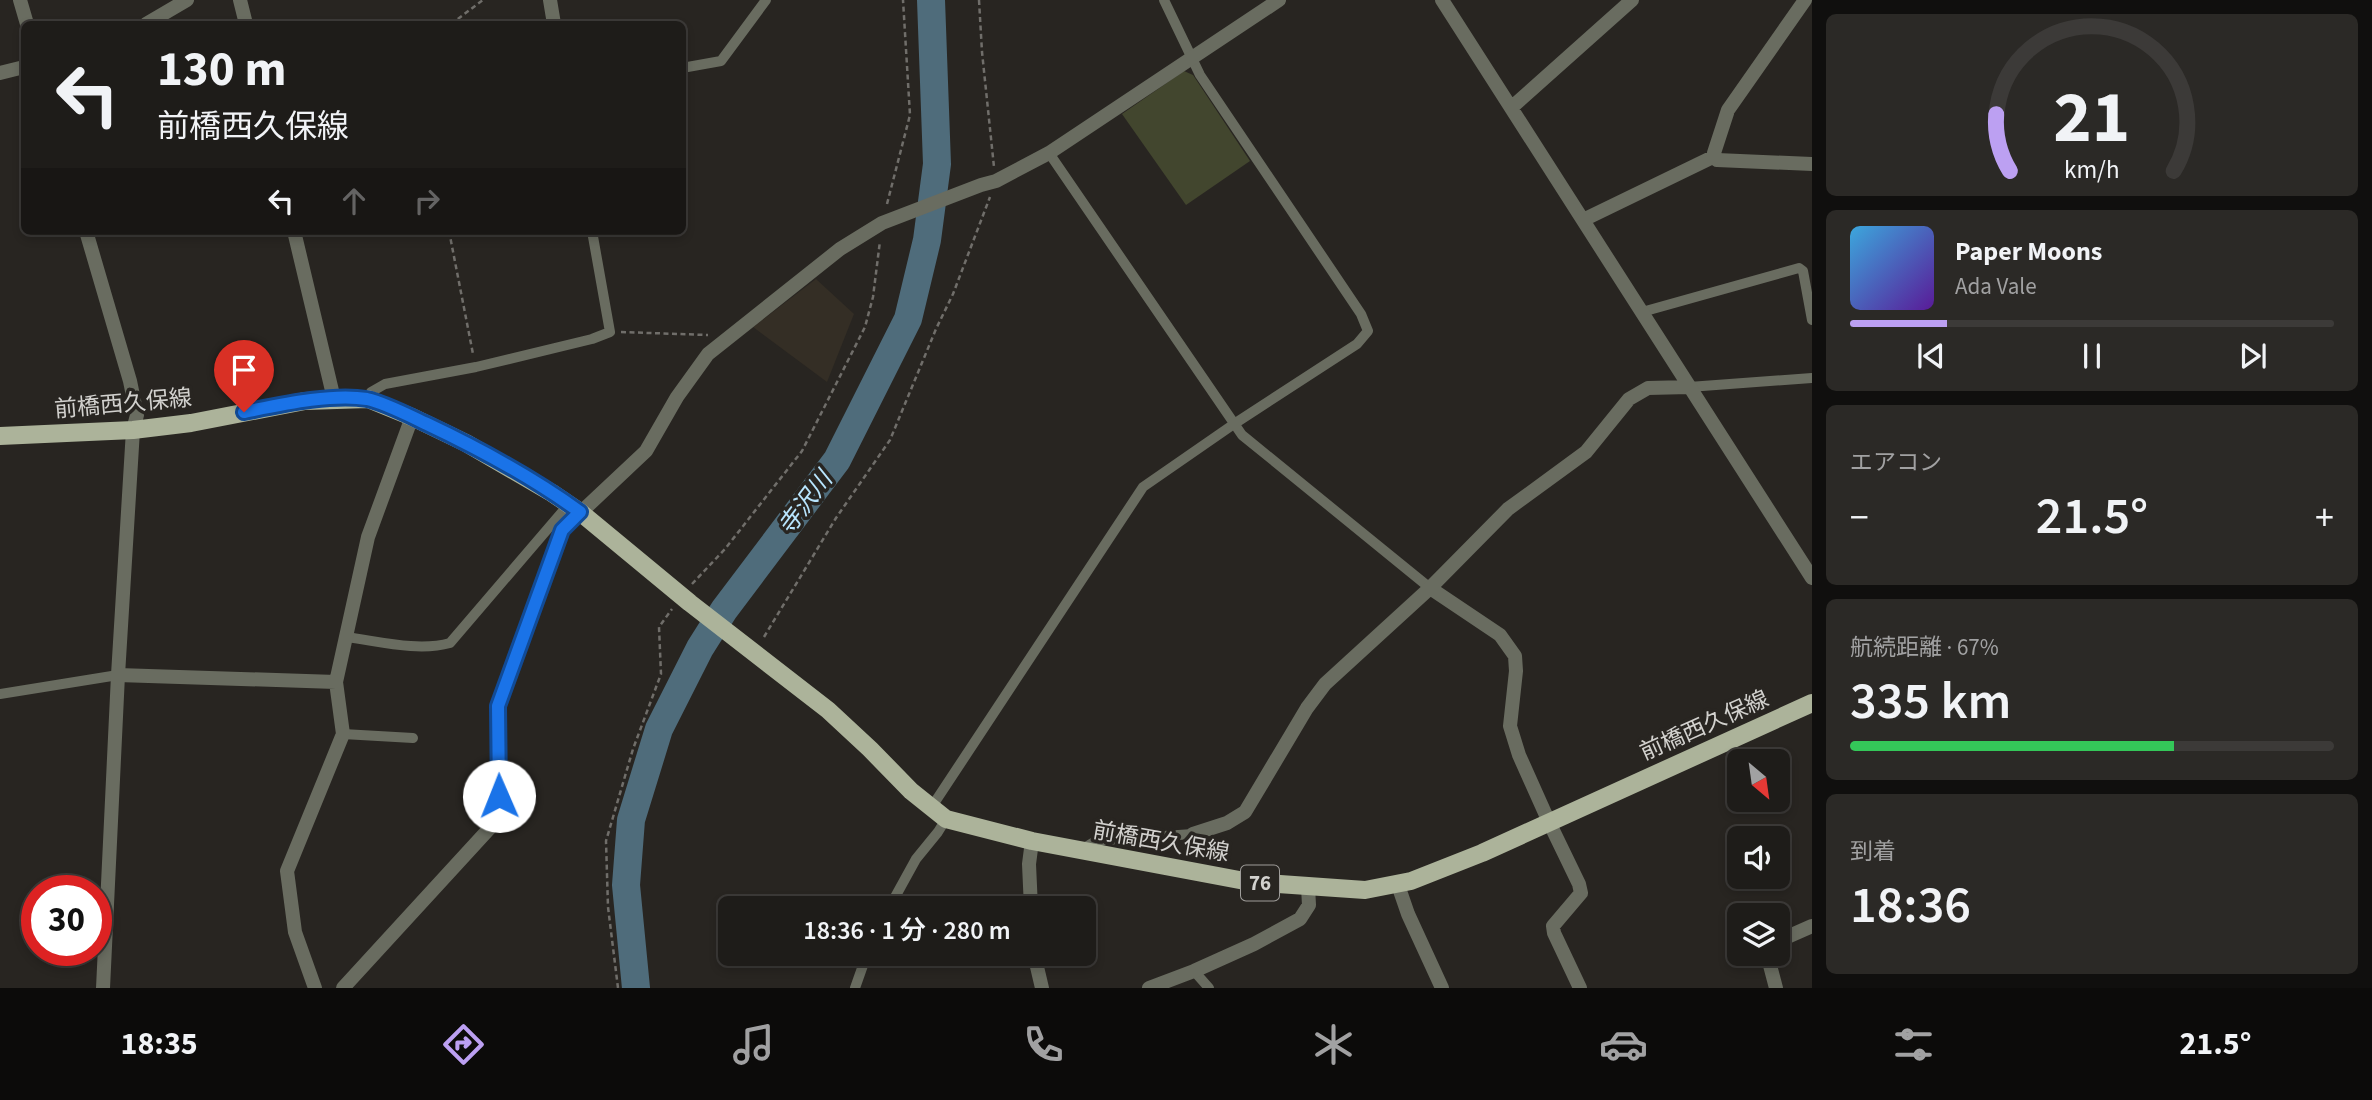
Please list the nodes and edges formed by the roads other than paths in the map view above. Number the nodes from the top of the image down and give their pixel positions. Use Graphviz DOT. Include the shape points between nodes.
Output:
graph roads {
  1 [pos="20,0"];
  2 [pos="187,0"];
  3 [pos="240,0"];
  4 [pos="550,0"];
  5 [pos="766,0"];
  6 [pos="1164,0"];
  7 [pos="1279,0"];
  8 [pos="1442,0"];
  9 [pos="1632,0"];
  10 [pos="1805,0"];
  11 [pos="26,21"];
  12 [pos="151,21"];
  13 [pos="245,21"];
  14 [pos="554,21"];
  15 [pos="1192,58"];
  16 [pos="686,67"];
  17 [pos="21,68"];
  18 [pos="0,73"];
  19 [pos="1511,108"];
  20 [pos="1049,153"];
  21 [pos="1716,156"];
  22 [pos="1812,164"];
  23 [pos="1583,220"];
  24 [pos="87,235"];
  25 [pos="295,235"];
  26 [pos="593,235"];
  27 [pos="1642,312"];
  28 [pos="1812,320"];
  29 [pos="1812,379"];
  30 [pos="1689,387"];
  31 [pos="334,399"];
  32 [pos="368,399"];
  33 [pos="412,417"];
  34 [pos="1234,424"];
  35 [pos="133,430"];
  36 [pos="0,436"];
  37 [pos="575,508"];
  38 [pos="1812,578"];
  39 [pos="1430,587"];
  40 [pos="346,637"];
  41 [pos="118,676"];
  42 [pos="336,682"];
  43 [pos="0,694"];
  44 [pos="1812,703"];
  45 [pos="343,734"];
  46 [pos="413,738"];
  47 [pos="938,813"];
  48 [pos="1549,822"];
  49 [pos="1193,834"];
  50 [pos="1032,841"];
  51 [pos="1081,851"];
  52 [pos="1398,885"];
  53 [pos="1308,887"];
  54 [pos="896,896"];
  55 [pos="1030,896"];
  56 [pos="1812,926"];
  57 [pos="1790,936"];
  58 [pos="863,966"];
  59 [pos="1037,966"];
  60 [pos="1770,966"];
  61 [pos="1194,971"];
  62 [pos="103,988"];
  63 [pos="315,988"];
  64 [pos="342,988"];
  65 [pos="855,988"];
  66 [pos="1042,988"];
  67 [pos="1149,988"];
  68 [pos="1209,988"];
  69 [pos="1442,988"];
  70 [pos="1580,988"];
  71 [pos="1776,988"];
  1 -- 11 [label="street"];
  2 -- 12 [label="street"];
  3 -- 13 [label="street"];
  4 -- 14 [label="street"];
  5 -- 16 [label="lane" via="721,61"];
  6 -- 15 [label="lane"];
  7 -- 15 [label="street"];
  8 -- 19 [label="street"];
  9 -- 19 [label="street"];
  10 -- 21 [label="street" via="1728,110"];
  15 -- 20 [label="street"];
  15 -- 34 [label="lane" via="1368,326 1357,344"];
  17 -- 18 [label="street"];
  19 -- 23 [label="street"];
  20 -- 34 [label="lane"];
  20 -- 37 [label="street" via="996,181 882,223 840,249 708,354 646,451"];
  21 -- 22 [label="street" via="1717,160"];
  21 -- 23 [label="street"];
  23 -- 27 [label="street"];
  24 -- 35 [label="street" via="130,381 137,415"];
  25 -- 31 [label="street"];
  26 -- 32 [label="lane" via="610,332 476,367 385,384"];
  27 -- 28 [label="lane" via="1799,268"];
  27 -- 30 [label="street"];
  29 -- 30 [label="lane"];
  30 -- 38 [label="street"];
  30 -- 39 [label="street" via="1648,388 1629,399 1586,452 1508,509"];
  31 -- 32 [label="main road, 前橋西久保線 / 76"];
  31 -- 35 [label="main road, 前橋西久保線 / 76"];
  32 -- 33 [label="main road, 前橋西久保線 / 76"];
  33 -- 37 [label="main road, 前橋西久保線 / 76" via="466,443"];
  33 -- 40 [label="street" via="368,537"];
  34 -- 39 [label="lane"];
  34 -- 47 [label="lane" via="1143,487"];
  35 -- 36 [label="main road, 前橋西久保線 / 76"];
  35 -- 41 [label="street"];
  37 -- 40 [label="lane" via="450,643 415,645"];
  37 -- 47 [label="main road, 前橋西久保線 / 76" via="828,710"];
  37 -- 64 [label="street" via="562,530 498,706 499,818"];
  39 -- 48 [label="street" via="1500,635 1515,656 1510,726"];
  39 -- 49 [label="street" via="1325,684 1245,812"];
  40 -- 42 [label="street"];
  41 -- 42 [label="street"];
  41 -- 43 [label="lane"];
  41 -- 62 [label="street"];
  42 -- 45 [label="street"];
  44 -- 48 [label="main road, 前橋西久保線 / 76"];
  45 -- 46 [label="lane"];
  45 -- 63 [label="street" via="287,872 295,932"];
  47 -- 50 [label="main road, 前橋西久保線 / 76"];
  47 -- 54 [label="lane" via="938,832"];
  48 -- 52 [label="main road, 前橋西久保線 / 76" via="1441,871"];
  48 -- 70 [label="street" via="1581,893 1553,926"];
  49 -- 51 [label="lane" via="1105,840"];
  50 -- 51 [label="main road, 前橋西久保線 / 76"];
  50 -- 55 [label="street"];
  51 -- 53 [label="main road, 前橋西久保線 / 76" via="1250,882"];
  52 -- 53 [label="main road, 前橋西久保線 / 76" via="1365,890"];
  52 -- 69 [label="street"];
  53 -- 61 [label="street" via="1309,905 1300,919"];
  56 -- 57 [label="street"];
  58 -- 65 [label="lane"];
  59 -- 66 [label="street"];
  60 -- 71 [label="street"];
  61 -- 67 [label="street"];
  61 -- 68 [label="lane"];
}
